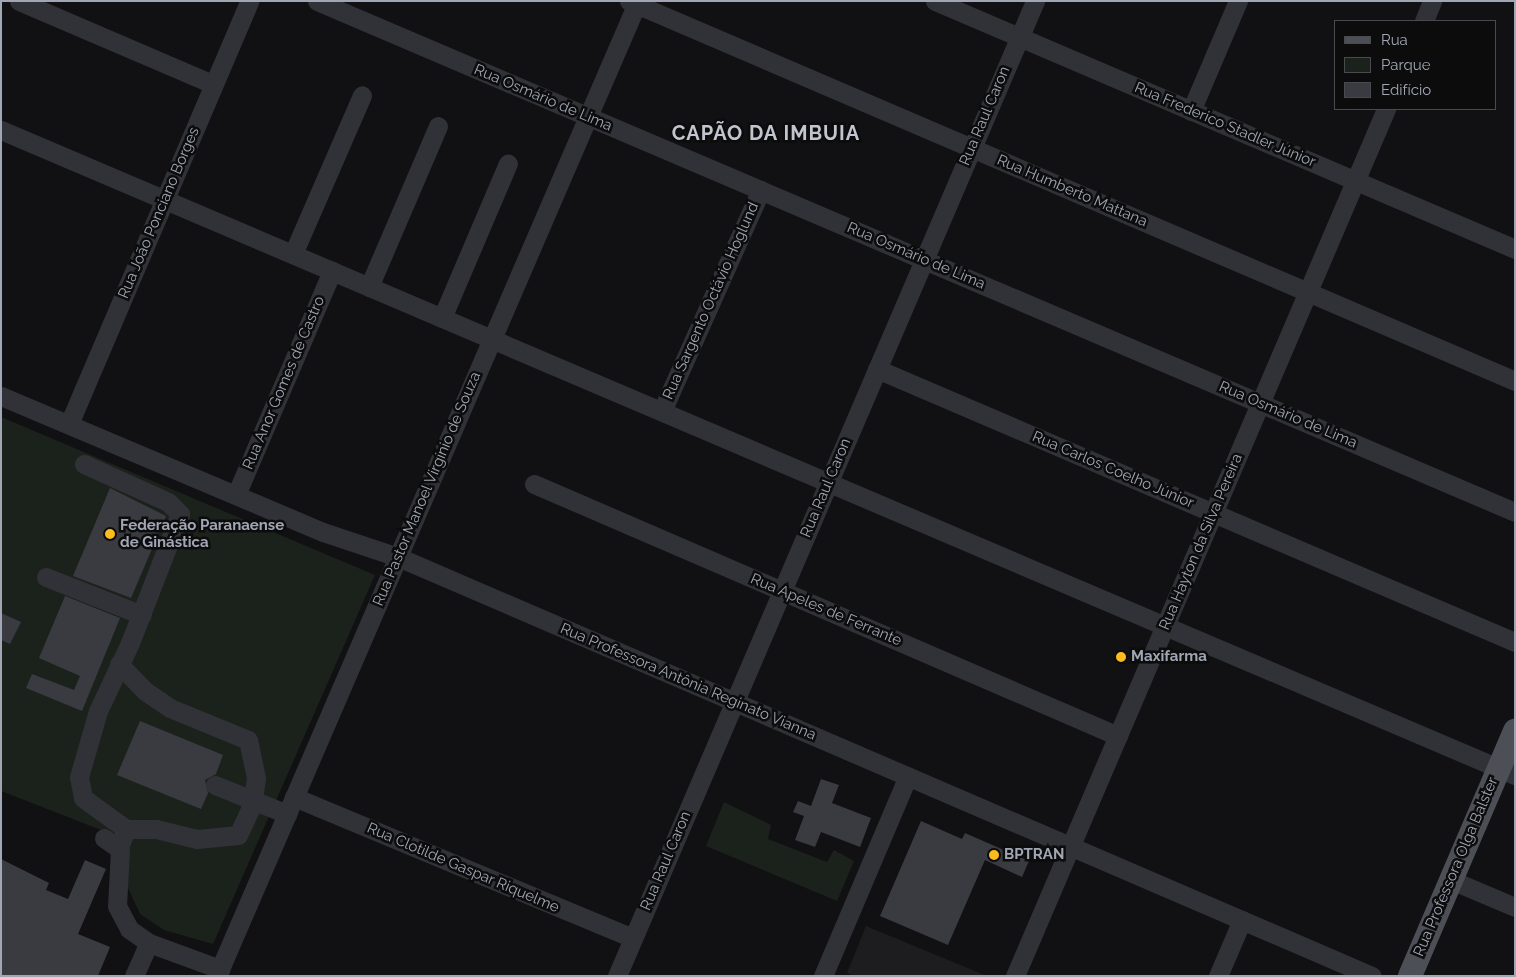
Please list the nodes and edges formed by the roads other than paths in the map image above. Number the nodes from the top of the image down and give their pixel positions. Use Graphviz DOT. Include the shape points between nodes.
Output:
graph roads {
  1 [pos="19,1"];
  2 [pos="249,1"];
  3 [pos="317,1"];
  4 [pos="934,1"];
  5 [pos="1035,1"];
  6 [pos="1238,1"];
  7 [pos="1432,1"];
  8 [pos="634,2"];
  9 [pos="1424,20"];
  10 [pos="1019,38"];
  11 [pos="214,84"];
  12 [pos="362,95"];
  13 [pos="1386,110"];
  14 [pos="1191,111"];
  15 [pos="588,117"];
  16 [pos="438,126"];
  17 [pos="1,130"];
  18 [pos="972,148"];
  19 [pos="508,163"];
  20 [pos="1355,181"];
  21 [pos="761,190"];
  22 [pos="164,200"];
  23 [pos="1515,249"];
  24 [pos="293,254"];
  25 [pos="924,260"];
  26 [pos="332,271"];
  27 [pos="369,287"];
  28 [pos="1308,292"];
  29 [pos="442,318"];
  30 [pos="492,339"];
  31 [pos="877,369"];
  32 [pos="1515,381"];
  33 [pos="1,396"];
  34 [pos="1260,403"];
  35 [pos="662,411"];
  36 [pos="69,424"];
  37 [pos="84,464"];
  38 [pos="828,482"];
  39 [pos="534,484"];
  40 [pos="236,495"];
  41 [pos="1515,512"];
  42 [pos="1213,513"];
  43 [pos="398,557"];
  44 [pos="46,577"];
  45 [pos="782,591"];
  46 [pos="142,615"];
  47 [pos="1165,626"];
  48 [pos="1515,642"];
  49 [pos="120,664"];
  50 [pos="734,701"];
  51 [pos="1515,731"];
  52 [pos="1118,736"];
  53 [pos="1507,772"];
  54 [pos="908,776"];
  55 [pos="215,785"];
  56 [pos="253,800"];
  57 [pos="290,806"];
  58 [pos="126,829"];
  59 [pos="1071,846"];
  60 [pos="1451,880"];
  61 [pos="1515,907"];
  62 [pos="1242,920"];
  63 [pos="633,938"];
  64 [pos="149,943"];
  65 [pos="218,973"];
  66 [pos="134,976"];
  67 [pos="616,976"];
  68 [pos="823,976"];
  69 [pos="1016,976"];
  70 [pos="1218,976"];
  71 [pos="1372,976"];
  72 [pos="1410,976"];
  1 -- 11 [label="street"];
  2 -- 11 [label="street, Rua João Ponciano Borges"];
  3 -- 15 [label="street, Rua Osmário de Lima"];
  4 -- 10 [label="street, Rua Frederico Stadler Júnior"];
  5 -- 10 [label="street, Rua Raul Caron"];
  6 -- 14 [label="street"];
  7 -- 9 [label="street"];
  8 -- 15 [label="street, Rua Pastor Manoel Virgínio de Souza"];
  8 -- 18 [label="street, Rua Humberto Mattana"];
  10 -- 14 [label="street, Rua Frederico Stadler Júnior"];
  10 -- 18 [label="street, Rua Raul Caron"];
  11 -- 22 [label="street, Rua João Ponciano Borges"];
  12 -- 24 [label="street"];
  13 -- 20 [label="street, Rua Hayton da Silva Pereira"];
  14 -- 20 [label="street, Rua Frederico Stadler Júnior"];
  15 -- 21 [label="street, Rua Osmário de Lima"];
  15 -- 30 [label="street, Rua Pastor Manoel Virgínio de Souza"];
  16 -- 27 [label="street"];
  17 -- 22 [label="street"];
  18 -- 25 [label="street, Rua Raul Caron"];
  18 -- 28 [label="street, Rua Humberto Mattana"];
  19 -- 29 [label="street"];
  20 -- 23 [label="street, Rua Frederico Stadler Júnior"];
  20 -- 28 [label="street, Rua Hayton da Silva Pereira"];
  21 -- 25 [label="street, Rua Osmário de Lima"];
  21 -- 35 [label="street, Rua Sargento Octávio Hoglund"];
  22 -- 24 [label="street"];
  22 -- 36 [label="street, Rua João Ponciano Borges"];
  24 -- 26 [label="street"];
  25 -- 31 [label="street, Rua Raul Caron"];
  25 -- 34 [label="street, Rua Osmário de Lima"];
  26 -- 27 [label="street"];
  26 -- 40 [label="street, Rua Anor Gomes de Castro"];
  27 -- 29 [label="street"];
  28 -- 32 [label="street, Rua Humberto Mattana"];
  28 -- 34 [label="street, Rua Hayton da Silva Pereira"];
  29 -- 30 [label="street"];
  30 -- 35 [label="street"];
  30 -- 43 [label="street, Rua Pastor Manoel Virgínio de Souza"];
  31 -- 38 [label="street, Rua Raul Caron"];
  31 -- 42 [label="street, Rua Carlos Coelho Júnior"];
  33 -- 36 [label="street, Rua Professora Antônia Reginato Vianna"];
  34 -- 41 [label="street, Rua Osmário de Lima"];
  34 -- 42 [label="street, Rua Hayton da Silva Pereira"];
  35 -- 38 [label="street"];
  36 -- 40 [label="street, Rua Professora Antônia Reginato Vianna"];
  37 -- 46 [label="street" via="168,502 180,514"];
  38 -- 45 [label="street, Rua Raul Caron"];
  38 -- 47 [label="street"];
  39 -- 45 [label="street, Rua Apeles de Ferrante"];
  40 -- 43 [label="street, Rua Professora Antônia Reginato Vianna" via="323,532"];
  42 -- 47 [label="street, Rua Hayton da Silva Pereira"];
  42 -- 48 [label="street, Rua Carlos Coelho Júnior"];
  43 -- 50 [label="street, Rua Professora Antônia Reginato Vianna"];
  43 -- 57 [label="street, Rua Pastor Manoel Virgínio de Souza"];
  44 -- 46 [label="street"];
  45 -- 50 [label="street, Rua Raul Caron"];
  45 -- 52 [label="street, Rua Apeles de Ferrante"];
  46 -- 49 [label="street"];
  47 -- 52 [label="street, Rua Hayton da Silva Pereira"];
  47 -- 53 [label="street"];
  49 -- 56 [label="street" via="145,691 170,708 248,740 255,770"];
  49 -- 58 [label="street" via="98,711 78,784 83,798"];
  50 -- 54 [label="street, Rua Professora Antônia Reginato Vianna"];
  50 -- 63 [label="street, Rua Raul Caron"];
  51 -- 53 [label="main road, Rua Professora Olga Balster"];
  52 -- 59 [label="street, Rua Hayton da Silva Pereira"];
  53 -- 60 [label="main road, Rua Professora Olga Balster"];
  54 -- 59 [label="street, Rua Professora Antônia Reginato Vianna"];
  54 -- 68 [label="street"];
  55 -- 56 [label="street, Rua Clotilde Gaspar Riquelme"];
  56 -- 57 [label="street, Rua Clotilde Gaspar Riquelme"];
  56 -- 58 [label="street" via="244,826 226,839"];
  57 -- 63 [label="street, Rua Clotilde Gaspar Riquelme"];
  57 -- 65 [label="street, Rua Pastor Manoel Virgínio de Souza"];
  58 -- 64 [label="street" via="111,843 123,858 116,890 119,914 129,928"];
  59 -- 62 [label="street, Rua Professora Antônia Reginato Vianna"];
  59 -- 69 [label="street, Rua Hayton da Silva Pereira"];
  60 -- 61 [label="street"];
  60 -- 72 [label="main road, Rua Professora Olga Balster"];
  62 -- 70 [label="street"];
  62 -- 71 [label="street, Rua Professora Antônia Reginato Vianna"];
  63 -- 67 [label="street, Rua Raul Caron"];
  64 -- 65 [label="street"];
  64 -- 66 [label="street"];
}
